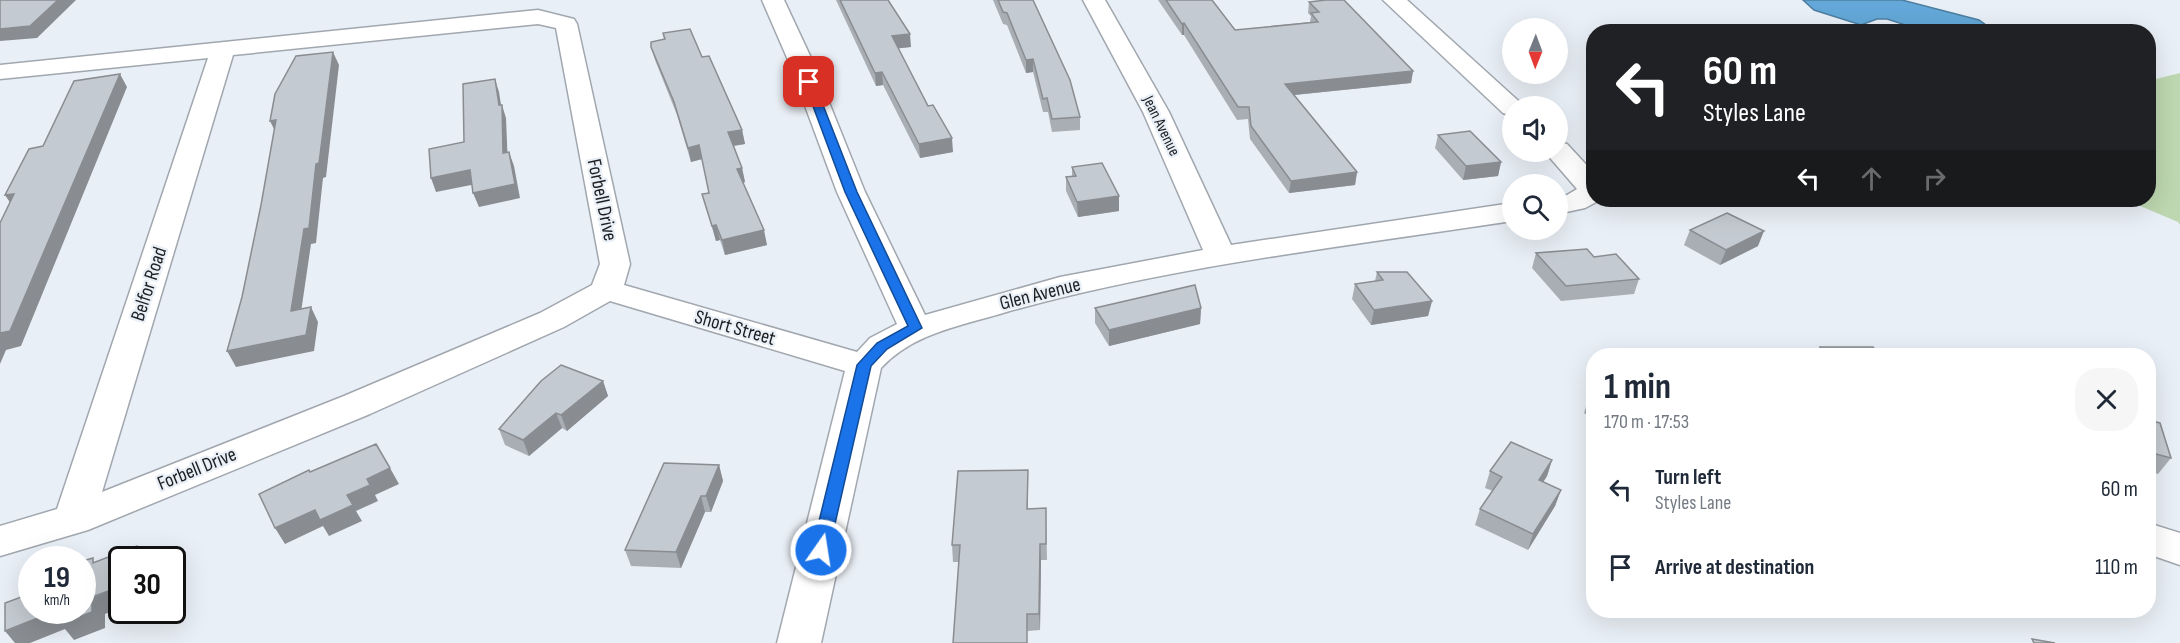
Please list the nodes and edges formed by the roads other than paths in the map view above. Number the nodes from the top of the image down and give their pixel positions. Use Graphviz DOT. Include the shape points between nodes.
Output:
graph roads {
  1 [pos="773,0"];
  2 [pos="1094,0"];
  3 [pos="1394,0"];
  4 [pos="223,49"];
  5 [pos="0,72"];
  6 [pos="1502,99"];
  7 [pos="1568,160"];
  8 [pos="1586,182"];
  9 [pos="1586,195"];
  10 [pos="1568,203"];
  11 [pos="1502,214"];
  12 [pos="1221,256"];
  13 [pos="606,290"];
  14 [pos="915,328"];
  15 [pos="864,365"];
  16 [pos="74,519"];
  17 [pos="0,541"];
  18 [pos="2156,541"];
  19 [pos="2180,549"];
  20 [pos="799,643"];
  1 -- 14 [label="street" via="851,192"];
  2 -- 12 [label="street, Jean Avenue" via="1156,112"];
  3 -- 6 [label="street"];
  4 -- 5 [label="street, Forbell Drive"];
  4 -- 13 [label="street, Forbell Drive" via="538,17 566,24 615,264"];
  4 -- 16 [label="street, Belfor Road"];
  7 -- 8 [label="street"];
  9 -- 10 [label="street"];
  11 -- 12 [label="street, Glen Avenue"];
  12 -- 14 [label="street, Glen Avenue" via="1060,287"];
  13 -- 15 [label="street, Short Street"];
  13 -- 16 [label="street, Forbell Drive" via="552,320 357,405"];
  14 -- 15 [label="street, Glen Avenue" via="882,346"];
  15 -- 20 [label="street"];
  16 -- 17 [label="street, Forbell Drive"];
  18 -- 19 [label="street"];
}
